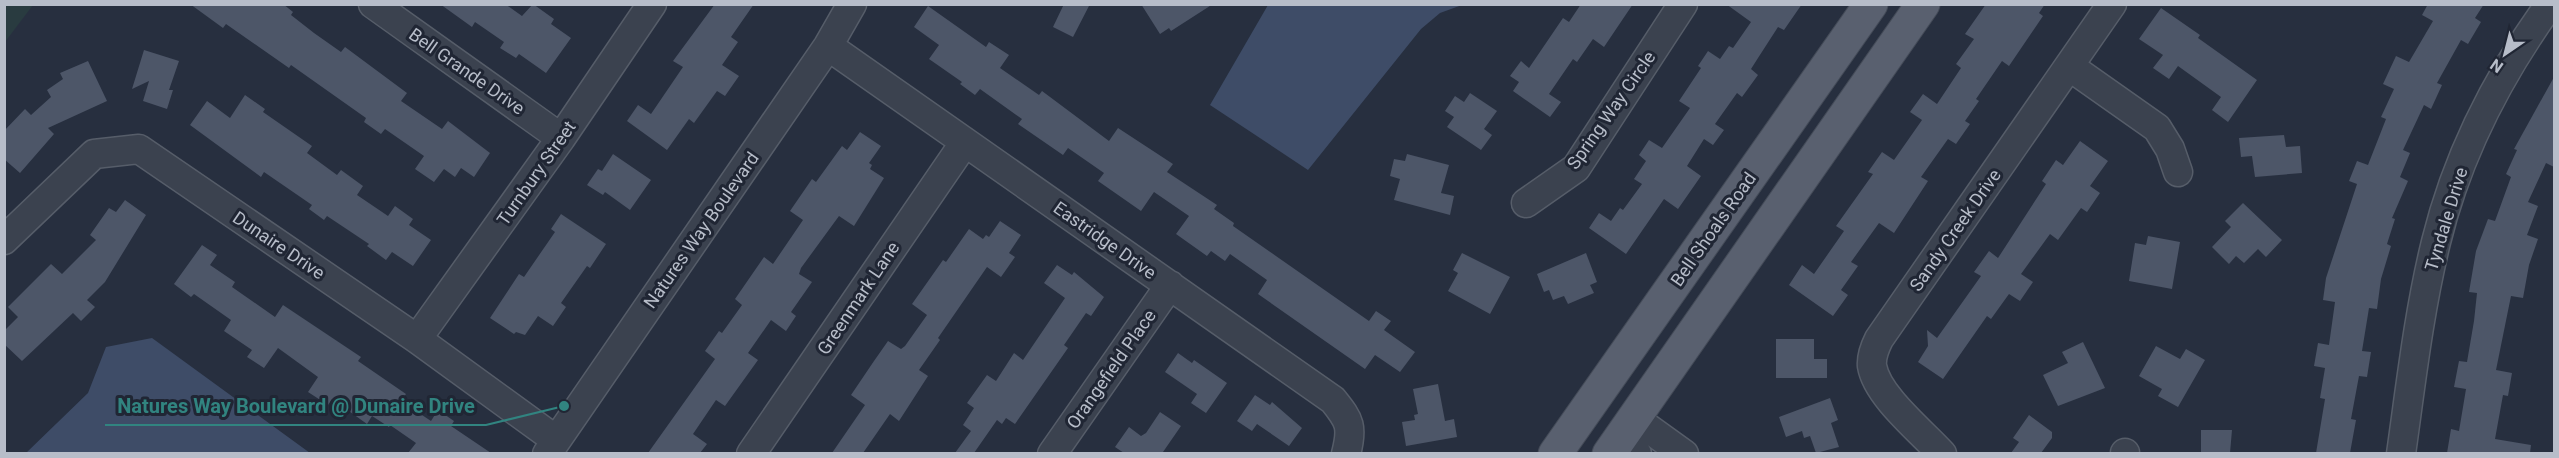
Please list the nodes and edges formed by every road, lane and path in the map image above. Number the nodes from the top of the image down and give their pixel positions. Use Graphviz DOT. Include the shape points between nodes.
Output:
graph roads {
  1 [pos="373,4"];
  2 [pos="652,4"];
  3 [pos="852,4"];
  4 [pos="1683,4"];
  5 [pos="1871,4"];
  6 [pos="1923,4"];
  7 [pos="2112,4"];
  8 [pos="2550,4"];
  9 [pos="828,46"];
  10 [pos="2069,66"];
  11 [pos="561,138"];
  12 [pos="965,142"];
  13 [pos="2178,172"];
  14 [pos="1526,203"];
  15 [pos="4,240"];
  16 [pos="1170,285"];
  17 [pos="417,339"];
  18 [pos="1625,441"];
  19 [pos="552,447"];
  20 [pos="751,453"];
  21 [pos="1052,453"];
  22 [pos="1346,453"];
  23 [pos="1555,453"];
  24 [pos="1684,453"];
  25 [pos="1942,453"];
  26 [pos="2401,453"];
  1 -- 11 [label="street, Bell Grande Drive"];
  2 -- 11 [label="street, Turnbury Street"];
  3 -- 9 [label="street, Natures Way Boulevard"];
  4 -- 14 [label="street, Spring Way Circle" via="1576,168"];
  5 -- 23 [label="main road, Bell Shoals Road"];
  6 -- 18 [label="main road"];
  7 -- 10 [label="street, Sandy Creek Drive"];
  8 -- 26 [label="street, Tyndale Drive" via="2509,64 2489,102 2444,214 2427,282"];
  9 -- 12 [label="street, Eastridge Drive"];
  9 -- 19 [label="street, Natures Way Boulevard"];
  10 -- 13 [label="street" via="2157,128 2170,148"];
  10 -- 25 [label="street, Sandy Creek Drive" via="1874,350 1872,363 1881,389"];
  11 -- 17 [label="street, Turnbury Street"];
  12 -- 16 [label="street, Eastridge Drive"];
  12 -- 20 [label="street, Greenmark Lane"];
  15 -- 17 [label="street, Dunaire Drive" via="94,154 139,149"];
  16 -- 21 [label="street, Orangefield Place"];
  16 -- 22 [label="street, Eastridge Drive" via="1333,400 1347,418 1351,435"];
  17 -- 19 [label="street, Dunaire Drive"];
  18 -- 24 [label="street"];
}
